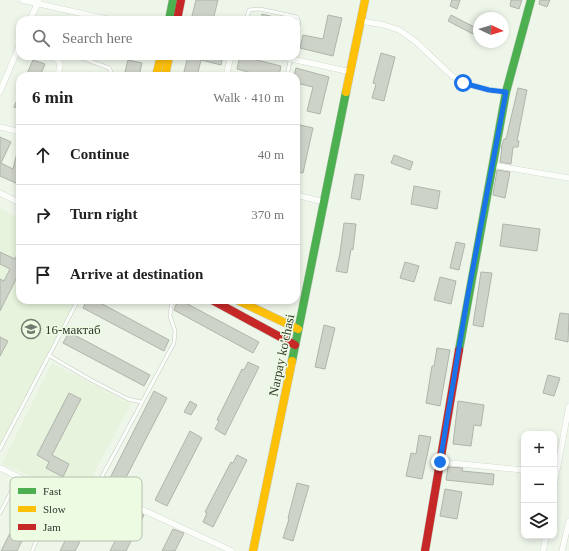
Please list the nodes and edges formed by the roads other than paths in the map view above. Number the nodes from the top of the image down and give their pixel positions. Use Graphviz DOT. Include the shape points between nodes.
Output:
graph roads {
  1 [pos="22,0"];
  2 [pos="173,0"];
  3 [pos="181,0"];
  4 [pos="365,0"];
  5 [pos="531,0"];
  6 [pos="38,2"];
  7 [pos="32,16"];
  8 [pos="95,16"];
  9 [pos="170,16"];
  10 [pos="178,16"];
  11 [pos="248,16"];
  12 [pos="292,16"];
  13 [pos="361,21"];
  14 [pos="16,54"];
  15 [pos="300,59"];
  16 [pos="58,60"];
  17 [pos="87,60"];
  18 [pos="160,60"];
  19 [pos="168,60"];
  20 [pos="230,60"];
  21 [pos="290,60"];
  22 [pos="59,72"];
  23 [pos="111,72"];
  24 [pos="157,72"];
  25 [pos="166,72"];
  26 [pos="227,72"];
  27 [pos="287,72"];
  28 [pos="351,72"];
  29 [pos="0,92"];
  30 [pos="506,92"];
  31 [pos="0,127"];
  32 [pos="16,131"];
  33 [pos="492,165"];
  34 [pos="569,178"];
  35 [pos="0,193"];
  36 [pos="300,196"];
  37 [pos="16,201"];
  38 [pos="324,202"];
  39 [pos="76,304"];
  40 [pos="172,304"];
  41 [pos="219,304"];
  42 [pos="245,304"];
  43 [pos="298,329"];
  44 [pos="295,345"];
  45 [pos="50,356"];
  46 [pos="141,402"];
  47 [pos="569,406"];
  48 [pos="0,449"];
  49 [pos="440,462"];
  50 [pos="556,467"];
  51 [pos="0,468"];
  52 [pos="521,470"];
  53 [pos="19,477"];
  54 [pos="101,477"];
  55 [pos="10,494"];
  56 [pos="142,510"];
  57 [pos="0,513"];
  58 [pos="569,521"];
  59 [pos="545,539"];
  60 [pos="37,541"];
  61 [pos="32,551"];
  62 [pos="232,551"];
  63 [pos="253,551"];
  64 [pos="425,551"];
  65 [pos="543,551"];
  66 [pos="562,551"];
  1 -- 6 [label="street"];
  2 -- 9 [label="street"];
  3 -- 10 [label="street"];
  4 -- 13 [label="street, Narpay ko'chasi"];
  5 -- 30 [label="street"];
  6 -- 7 [label="street"];
  6 -- 8 [label="street"];
  11 -- 12 [label="lane" via="250,10 260,9"];
  13 -- 28 [label="street, Narpay ko'chasi"];
  13 -- 30 [label="street" via="399,30 463,83"];
  14 -- 29 [label="street"];
  15 -- 28 [label="street"];
  16 -- 22 [label="street"];
  17 -- 23 [label="lane" via="109,68"];
  18 -- 24 [label="street"];
  19 -- 25 [label="street"];
  20 -- 26 [label="street"];
  21 -- 27 [label="lane"];
  28 -- 38 [label="street, Narpay ko'chasi"];
  30 -- 33 [label="street"];
  31 -- 32 [label="street"];
  33 -- 34 [label="street"];
  33 -- 49 [label="street"];
  35 -- 37 [label="street"];
  36 -- 38 [label="street"];
  38 -- 43 [label="street, Narpay ko'chasi"];
  39 -- 45 [label="lane"];
  40 -- 46 [label="lane" via="170,316 175,331 174,343"];
  41 -- 44 [label="street"];
  42 -- 43 [label="street"];
  43 -- 44 [label="street, Narpay ko'chasi"];
  44 -- 63 [label="street, Narpay ko'chasi"];
  45 -- 46 [label="lane" via="128,399"];
  45 -- 48 [label="lane"];
  46 -- 54 [label="lane"];
  47 -- 50 [label="street"];
  49 -- 52 [label="street"];
  49 -- 64 [label="street"];
  51 -- 53 [label="street"];
  55 -- 57 [label="lane"];
  56 -- 62 [label="street"];
  58 -- 66 [label="street"];
  59 -- 65 [label="street"];
  60 -- 61 [label="lane"];
}
